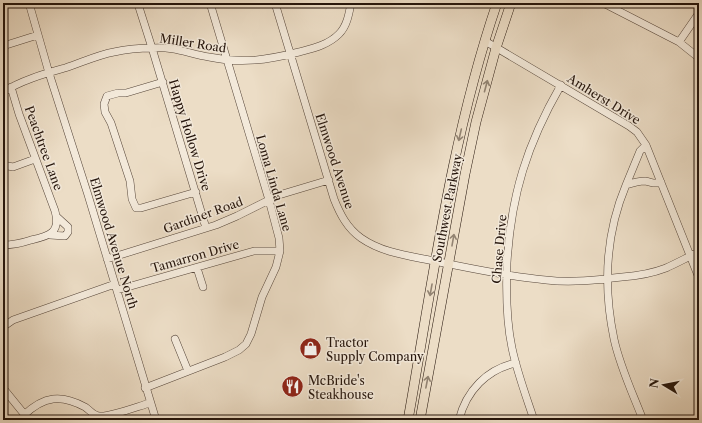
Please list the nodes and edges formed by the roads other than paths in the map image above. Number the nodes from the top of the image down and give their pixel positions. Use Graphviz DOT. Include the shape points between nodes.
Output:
graph roads {
  1 [pos="29,3"];
  2 [pos="210,3"];
  3 [pos="275,3"];
  4 [pos="351,3"];
  5 [pos="498,3"];
  6 [pos="511,3"];
  7 [pos="603,3"];
  8 [pos="138,4"];
  9 [pos="699,13"];
  10 [pos="38,35"];
  11 [pos="485,41"];
  12 [pos="679,42"];
  13 [pos="3,46"];
  14 [pos="152,48"];
  15 [pos="496,48"];
  16 [pos="290,54"];
  17 [pos="699,58"];
  18 [pos="227,59"];
  19 [pos="49,72"];
  20 [pos="163,82"];
  21 [pos="561,85"];
  22 [pos="11,87"];
  23 [pos="3,92"];
  24 [pos="467,104"];
  25 [pos="480,107"];
  26 [pos="646,145"];
  27 [pos="35,159"];
  28 [pos="3,166"];
  29 [pos="329,180"];
  30 [pos="661,182"];
  31 [pos="626,185"];
  32 [pos="196,192"];
  33 [pos="269,200"];
  34 [pos="57,217"];
  35 [pos="206,228"];
  36 [pos="50,235"];
  37 [pos="3,246"];
  38 [pos="280,251"];
  39 [pos="699,252"];
  40 [pos="691,255"];
  41 [pos="107,259"];
  42 [pos="436,261"];
  43 [pos="449,264"];
  44 [pos="197,268"];
  45 [pos="506,275"];
  46 [pos="607,278"];
  47 [pos="699,278"];
  48 [pos="116,287"];
  49 [pos="202,287"];
  50 [pos="3,327"];
  51 [pos="175,339"];
  52 [pos="516,362"];
  53 [pos="188,372"];
  54 [pos="3,388"];
  55 [pos="145,388"];
  56 [pos="150,403"];
  57 [pos="26,417"];
  58 [pos="156,420"];
  59 [pos="298,420"];
  60 [pos="320,420"];
  61 [pos="408,420"];
  62 [pos="420,420"];
  63 [pos="459,420"];
  64 [pos="534,420"];
  65 [pos="643,420"];
  1 -- 10 [label="street, Elmwood Avenue North"];
  2 -- 18 [label="street, Loma Linda Lane"];
  3 -- 16 [label="street, Elmwood Avenue"];
  4 -- 16 [label="street, Miller Road" via="345,26 332,40 323,46"];
  5 -- 11 [label="main road, Southwest Parkway"];
  6 -- 15 [label="main road, Southwest Parkway"];
  7 -- 12 [label="street"];
  8 -- 14 [label="street, Happy Hollow Drive"];
  9 -- 12 [label="street"];
  10 -- 13 [label="street"];
  10 -- 19 [label="street, Elmwood Avenue North"];
  11 -- 15 [label="street, Amherst Drive"];
  11 -- 24 [label="main road, Southwest Parkway"];
  12 -- 17 [label="street"];
  14 -- 18 [label="street, Miller Road" via="169,48"];
  14 -- 19 [label="street, Miller Road" via="113,52"];
  14 -- 20 [label="street, Happy Hollow Drive"];
  15 -- 21 [label="street, Amherst Drive"];
  25 -- 15 [label="main road, Southwest Parkway, one-way"];
  16 -- 18 [label="street, Miller Road" via="259,60"];
  16 -- 29 [label="street, Elmwood Avenue"];
  18 -- 33 [label="street, Loma Linda Lane"];
  19 -- 22 [label="street, Miller Road"];
  19 -- 41 [label="street, Elmwood Avenue North"];
  20 -- 32 [label="street, Happy Hollow Drive"];
  20 -- 32 [label="street" via="107,96 105,112 130,181 136,208"];
  21 -- 26 [label="street, Amherst Drive" via="629,126"];
  21 -- 45 [label="street, Chase Drive" via="547,109 521,176 514,204"];
  22 -- 23 [label="street, Miller Road"];
  22 -- 27 [label="street, Peachtree Lane"];
  24 -- 25 [label="main road"];
  24 -- 42 [label="main road, Southwest Parkway, one-way"];
  43 -- 25 [label="main road, Southwest Parkway, one-way"];
  26 -- 30 [label="street, Amherst Drive"];
  26 -- 31 [label="street" via="640,151"];
  27 -- 28 [label="street" via="13,167"];
  27 -- 34 [label="street, Peachtree Lane"];
  29 -- 33 [label="street, Gardiner Road" via="292,190"];
  29 -- 42 [label="street, Elmwood Avenue" via="340,213 358,236 396,253"];
  30 -- 31 [label="street" via="656,184 645,181"];
  30 -- 40 [label="street, Amherst Drive"];
  31 -- 46 [label="street" via="615,214 608,252"];
  32 -- 35 [label="street, Happy Hollow Drive"];
  33 -- 35 [label="street, Gardiner Road"];
  33 -- 38 [label="street, Loma Linda Lane"];
  34 -- 36 [label="street" via="57,224"];
  34 -- 36 [label="street, Peachtree Lane" via="68,227 68,232 65,236"];
  35 -- 41 [label="street, Gardiner Road"];
  36 -- 37 [label="street, Peachtree Lane"];
  38 -- 44 [label="street, Tamarron Drive" via="254,251"];
  38 -- 53 [label="street, Loma Linda Lane" via="246,344 225,357"];
  39 -- 40 [label="street, Elmwood Avenue"];
  40 -- 46 [label="street, Elmwood Avenue" via="666,268"];
  40 -- 47 [label="street, Amherst Drive"];
  41 -- 48 [label="street, Elmwood Avenue North"];
  42 -- 43 [label="street, Elmwood Avenue"];
  42 -- 61 [label="main road, Southwest Parkway, one-way"];
  43 -- 45 [label="street, Elmwood Avenue"];
  62 -- 43 [label="main road, Southwest Parkway, one-way"];
  44 -- 48 [label="street, Tamarron Drive"];
  44 -- 49 [label="street"];
  45 -- 46 [label="street, Elmwood Avenue" via="567,281"];
  45 -- 52 [label="street, Chase Drive" via="508,316"];
  46 -- 65 [label="street" via="614,339"];
  48 -- 50 [label="street, Tamarron Drive" via="12,320"];
  48 -- 55 [label="street, Elmwood Avenue North"];
  51 -- 53 [label="street"];
  52 -- 63 [label="street" via="500,368 474,388 466,400"];
  52 -- 64 [label="street, Chase Drive"];
  53 -- 55 [label="street, Loma Linda Lane"];
  54 -- 57 [label="street"];
  55 -- 56 [label="street, Elmwood Avenue North"];
  56 -- 57 [label="street" via="97,416 71,400 53,399 33,406"];
  56 -- 58 [label="street, Elmwood Avenue North"];
  59 -- 60 [label="street"];
}
